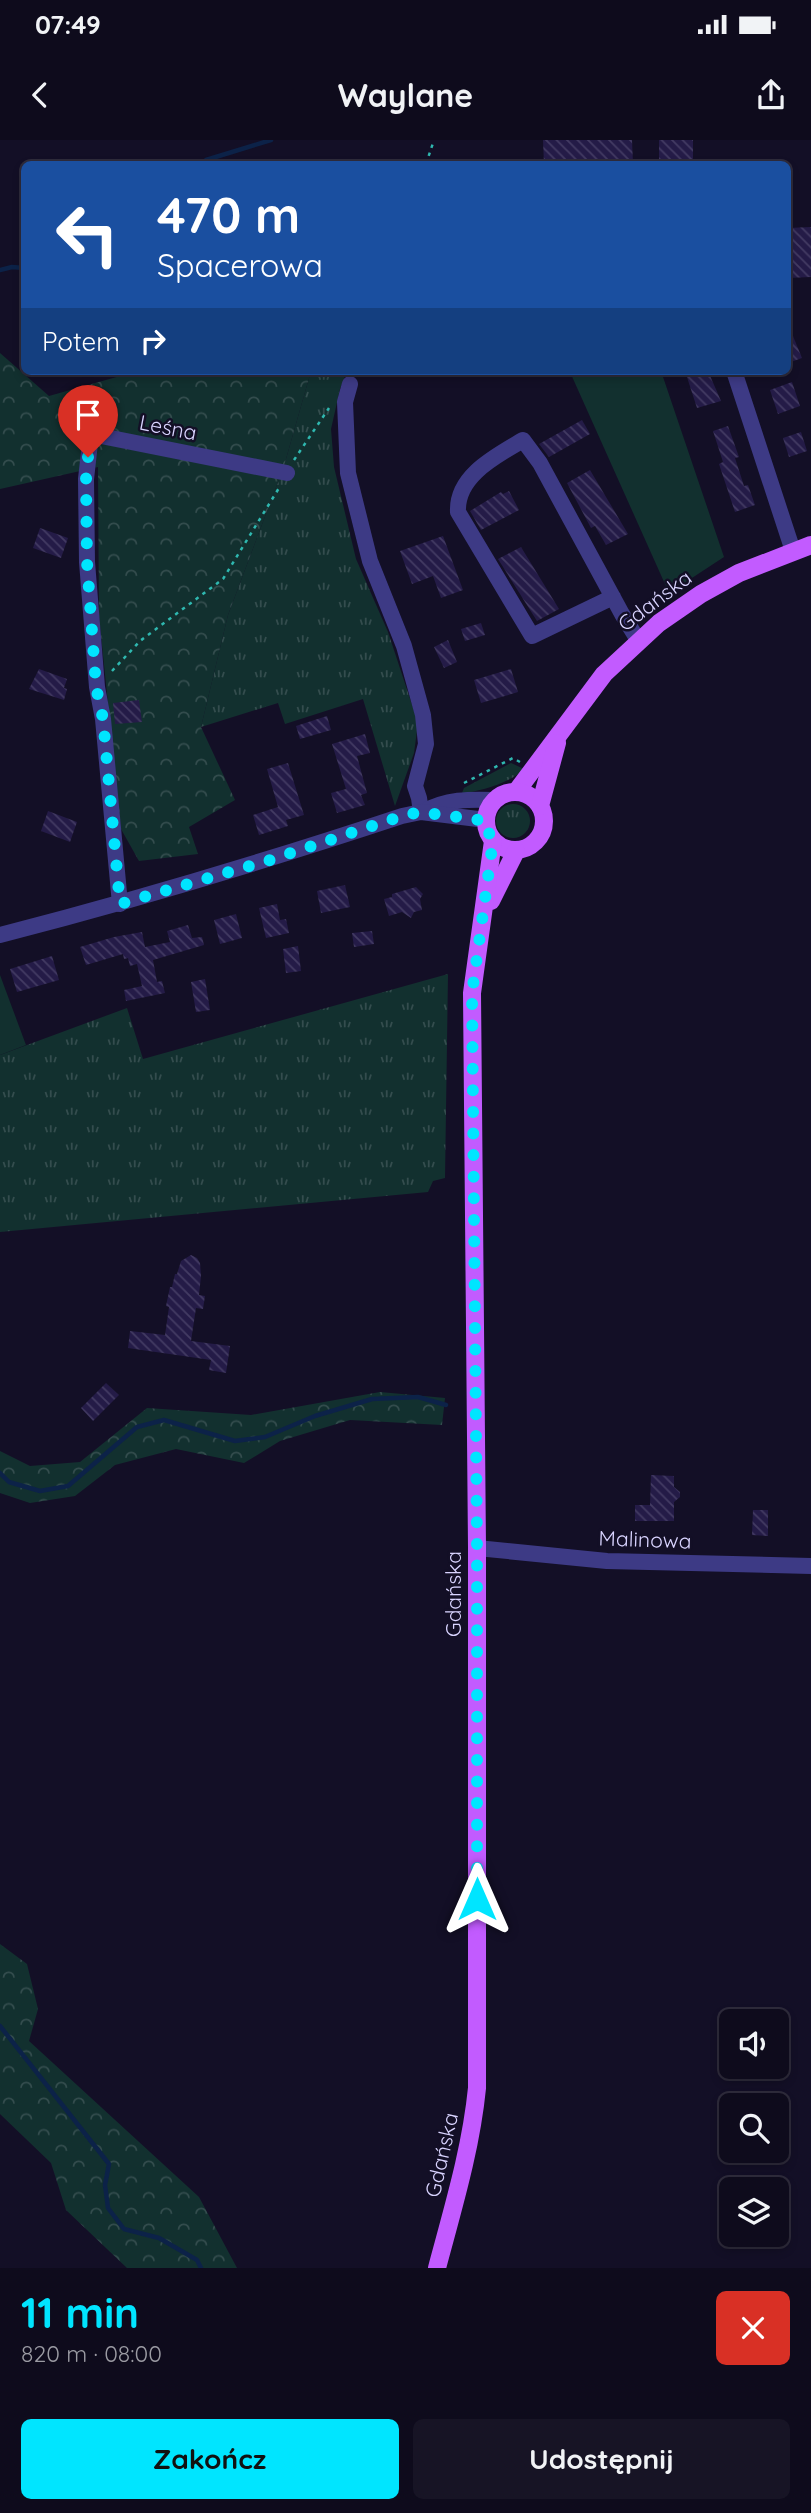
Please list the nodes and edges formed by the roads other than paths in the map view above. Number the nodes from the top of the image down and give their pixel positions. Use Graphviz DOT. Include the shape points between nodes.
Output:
graph roads {
  1 [pos="735,375"];
  2 [pos="350,384"];
  3 [pos="287,473"];
  4 [pos="811,545"];
  5 [pos="793,551"];
  6 [pos="613,597"];
  7 [pos="638,640"];
  8 [pos="559,737"];
  9 [pos="516,792"];
  10 [pos="495,800"];
  11 [pos="540,806"];
  12 [pos="421,812"];
  13 [pos="486,821"];
  14 [pos="493,841"];
  15 [pos="516,850"];
  16 [pos="120,904"];
  17 [pos="484,917"];
  18 [pos="0,935"];
  19 [pos="477,1548"];
  20 [pos="811,1566"];
  21 [pos="437,2268"];
  1 -- 5 [label="street"];
  2 -- 12 [label="street" via="345,402 348,473 370,561 404,646 423,715 426,744 415,786"];
  3 -- 16 [label="street, Leśna" via="91,435 87,548 96,687"];
  4 -- 5 [label="main road, Gdańska"];
  5 -- 7 [label="main road, Gdańska" via="721,582"];
  6 -- 6 [label="street" via="532,636 458,512 458,499 484,463 523,440"];
  6 -- 7 [label="street"];
  7 -- 8 [label="main road, Gdańska" via="592,690"];
  8 -- 9 [label="main road, Gdańska"];
  8 -- 11 [label="main road, Gdańska"];
  9 -- 10 [label="main road"];
  9 -- 11 [label="main road" via="530,796"];
  10 -- 12 [label="street" via="457,800"];
  10 -- 13 [label="main road"];
  11 -- 15 [label="main road" via="543,830 528,848"];
  12 -- 13 [label="street"];
  12 -- 16 [label="street"];
  13 -- 14 [label="main road"];
  14 -- 15 [label="main road"];
  14 -- 17 [label="main road, Gdańska"];
  15 -- 17 [label="main road, Gdańska"];
  16 -- 18 [label="street"];
  17 -- 19 [label="main road, Gdańska" via="472,993"];
  19 -- 20 [label="street, Malinowa" via="607,1561"];
  19 -- 21 [label="main road, Gdańska" via="477,2088 461,2180"];
}
